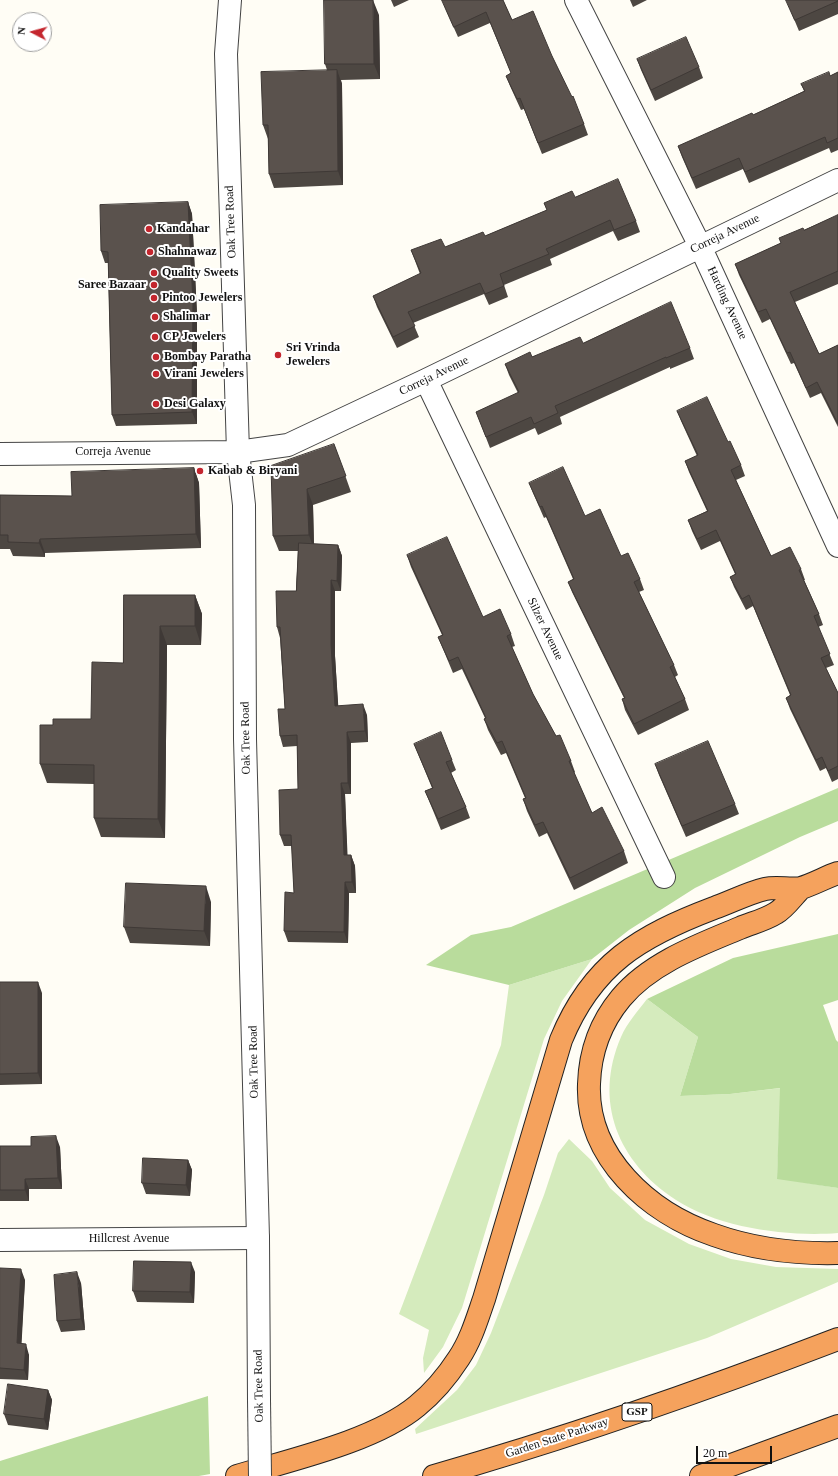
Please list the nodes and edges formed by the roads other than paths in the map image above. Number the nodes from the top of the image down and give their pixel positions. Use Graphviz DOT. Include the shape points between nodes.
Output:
graph roads {
  1 [pos="230,0"];
  2 [pos="576,0"];
  3 [pos="838,180"];
  4 [pos="700,246"];
  5 [pos="426,380"];
  6 [pos="238,452"];
  7 [pos="0,454"];
  8 [pos="838,546"];
  9 [pos="838,873"];
  10 [pos="664,877"];
  11 [pos="801,888"];
  12 [pos="258,1238"];
  13 [pos="0,1240"];
  14 [pos="838,1252"];
  15 [pos="838,1339"];
  16 [pos="838,1426"];
  17 [pos="237,1476"];
  18 [pos="260,1476"];
  19 [pos="434,1476"];
  20 [pos="701,1476"];
  1 -- 6 [label="street, Oak Tree Road" via="226,54"];
  2 -- 4 [label="street, Harding Avenue"];
  3 -- 4 [label="street, Correja Avenue"];
  4 -- 5 [label="street, Correja Avenue"];
  4 -- 8 [label="street, Harding Avenue"];
  5 -- 6 [label="street, Correja Avenue" via="288,445"];
  5 -- 10 [label="street, Silzer Avenue"];
  6 -- 7 [label="street, Correja Avenue"];
  6 -- 12 [label="street, Oak Tree Road" via="244,505 246,739"];
  9 -- 11 [label="highway"];
  11 -- 14 [label="highway" via="777,913 674,958 648,973 621,997 602,1027 591,1059 590,1110 602,1144 621,1173 645,1197 676,1218 714,1235 753,1246"];
  11 -- 17 [label="highway" via="766,888 695,916 655,934 606,968 580,1001 561,1040 484,1299 469,1341 459,1358 417,1406 382,1427 333,1446"];
  12 -- 13 [label="street, Hillcrest Avenue"];
  12 -- 18 [label="street, Oak Tree Road, bridge"];
  15 -- 19 [label="highway, Garden State Parkway / GSP" via="630,1415"];
  16 -- 20 [label="highway"];
}
